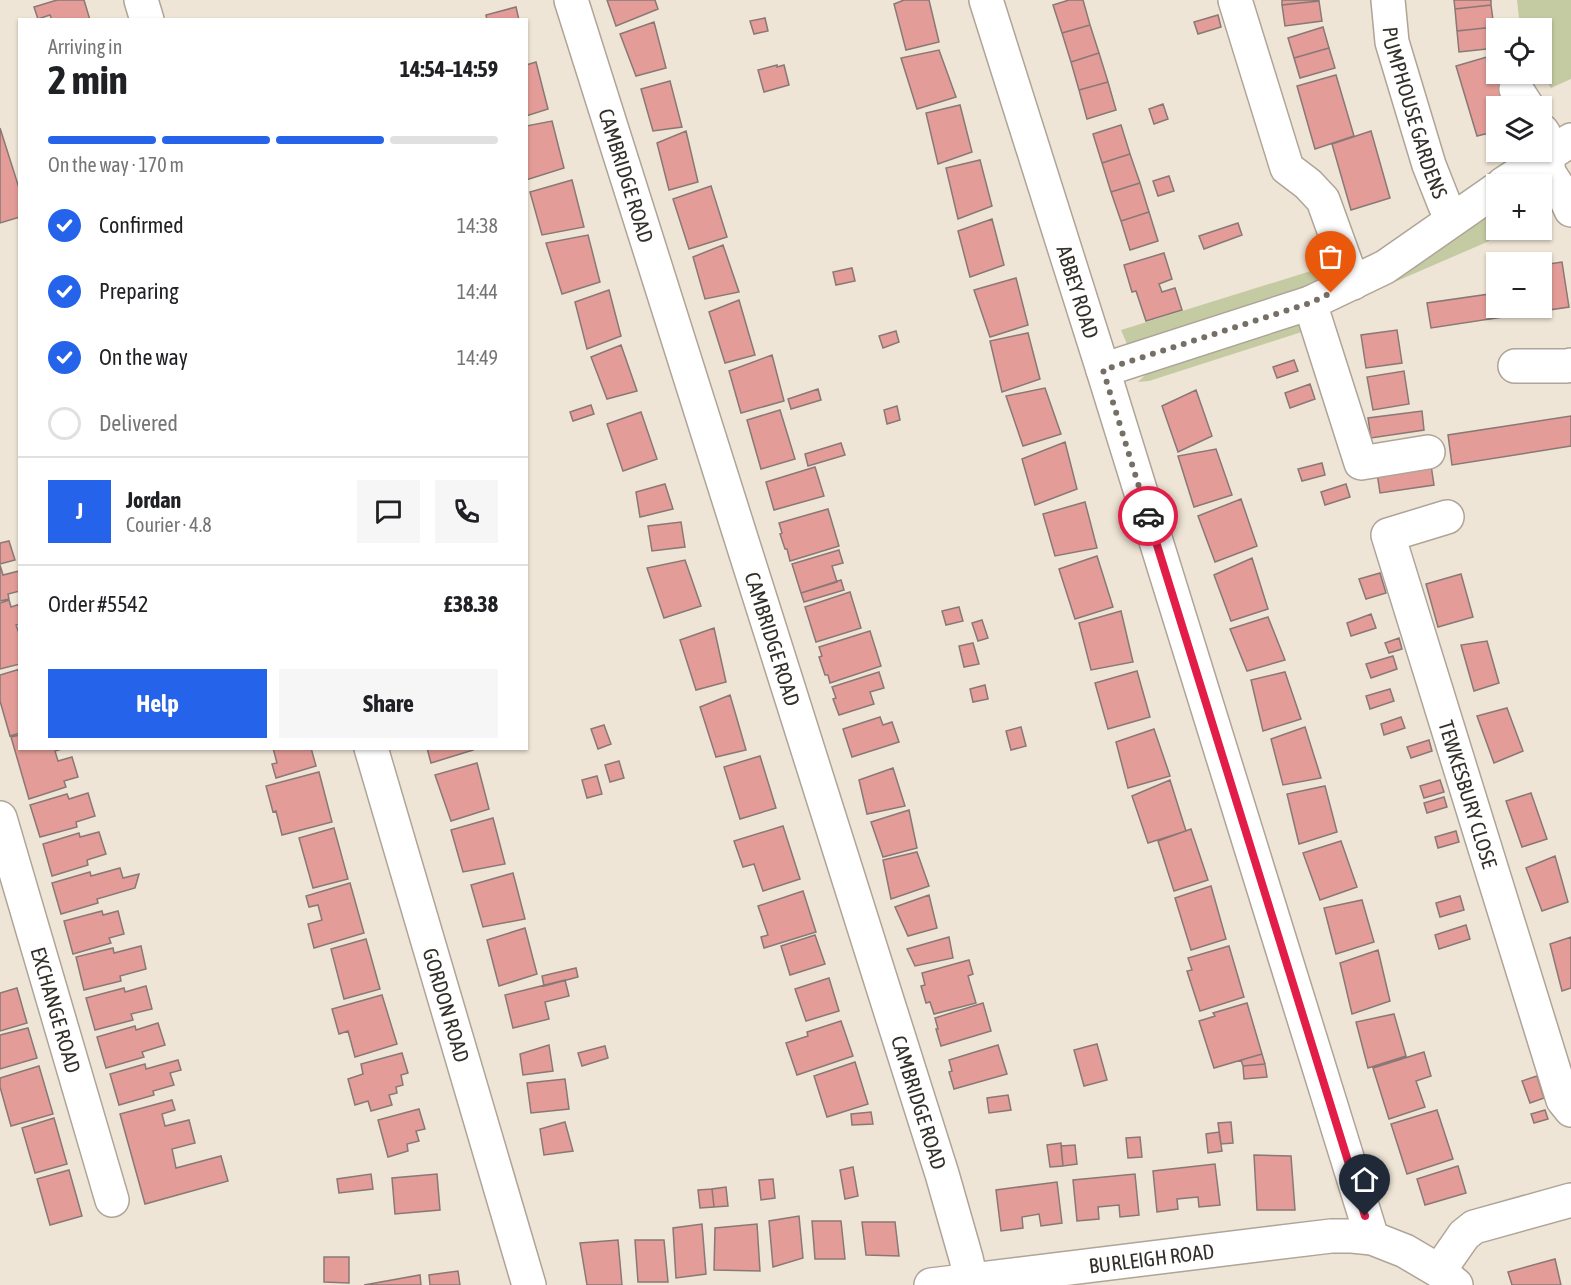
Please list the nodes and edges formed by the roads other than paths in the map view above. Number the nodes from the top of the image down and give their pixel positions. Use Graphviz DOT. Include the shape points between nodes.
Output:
graph roads {
  1 [pos="141,0"];
  2 [pos="571,0"];
  3 [pos="986,0"];
  4 [pos="1235,0"];
  5 [pos="1388,0"];
  6 [pos="146,18"];
  7 [pos="1553,142"];
  8 [pos="1515,174"];
  9 [pos="1486,197"];
  10 [pos="1571,210"];
  11 [pos="1452,220"];
  12 [pos="1353,283"];
  13 [pos="1310,303"];
  14 [pos="1571,365"];
  15 [pos="1515,366"];
  16 [pos="1103,370"];
  17 [pos="1428,452"];
  18 [pos="1447,517"];
  19 [pos="372,750"];
  20 [pos="0,818"];
  21 [pos="1571,1110"];
  22 [pos="112,1200"];
  23 [pos="1571,1200"];
  24 [pos="1372,1238"];
  25 [pos="526,1274"];
  26 [pos="1448,1278"];
  27 [pos="971,1280"];
  28 [pos="1016,1280"];
  29 [pos="931,1285"];
  1 -- 6 [label="street"];
  2 -- 27 [label="street, CAMBRIDGE ROAD" via="942,1174"];
  3 -- 16 [label="street, ABBEY ROAD"];
  4 -- 12 [label="street" via="1287,168 1323,200"];
  5 -- 11 [label="street, PUMPHOUSE GARDENS" via="1392,42 1430,165"];
  7 -- 8 [label="street"];
  7 -- 10 [label="street" via="1549,173"];
  9 -- 11 [label="street"];
  11 -- 12 [label="street" via="1385,267"];
  12 -- 13 [label="street"];
  13 -- 16 [label="street"];
  13 -- 17 [label="street" via="1361,463"];
  14 -- 15 [label="street"];
  16 -- 24 [label="street, ABBEY ROAD"];
  18 -- 21 [label="street, TEWKESBURY CLOSE" via="1388,536 1563,1100"];
  19 -- 25 [label="street, GORDON ROAD"];
  20 -- 22 [label="street, EXCHANGE ROAD"];
  23 -- 26 [label="street" via="1474,1227 1464,1235"];
  24 -- 26 [label="street, BURLEIGH ROAD" via="1405,1251"];
  24 -- 28 [label="street, BURLEIGH ROAD" via="1331,1236"];
  27 -- 28 [label="street, BURLEIGH ROAD"];
  27 -- 29 [label="street, BURLEIGH ROAD"];
}
